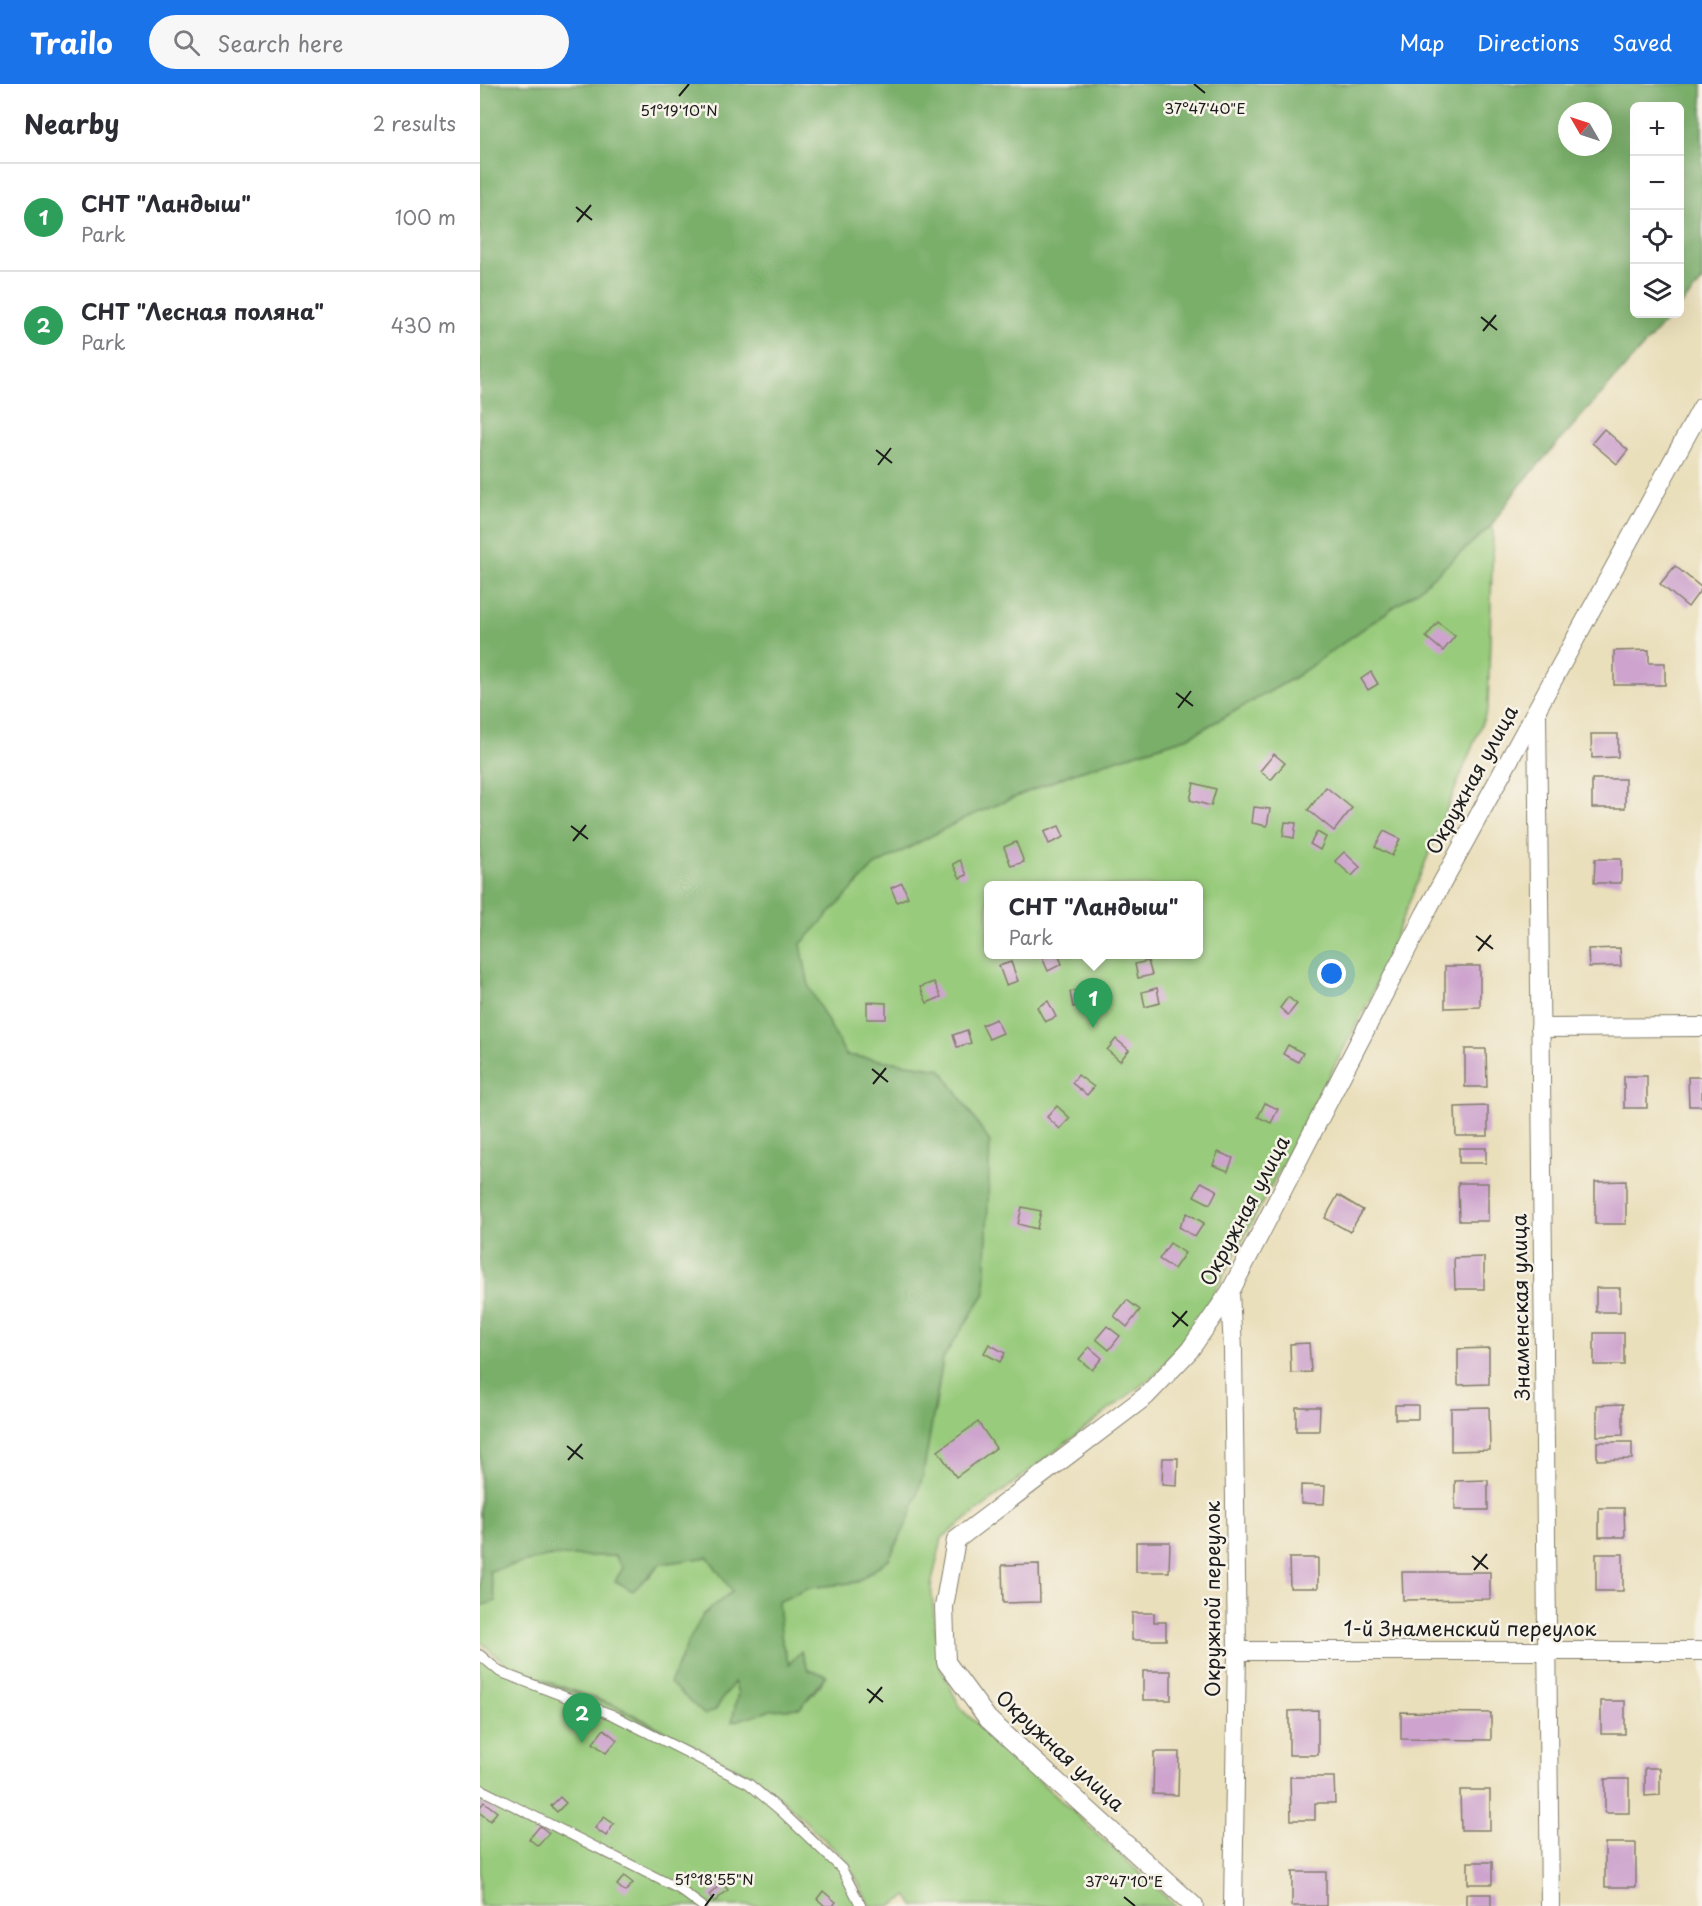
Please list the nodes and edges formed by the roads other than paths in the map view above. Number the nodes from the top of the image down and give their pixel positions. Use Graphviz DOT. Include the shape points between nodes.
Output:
graph roads {
  1 [pos="1702,407"];
  2 [pos="1537,708"];
  3 [pos="1702,1027"];
  4 [pos="1540,1028"];
  5 [pos="1230,1292"];
  6 [pos="1237,1651"];
  7 [pos="1547,1651"];
  8 [pos="1702,1651"];
  9 [pos="480,1655"];
  10 [pos="480,1789"];
  11 [pos="702,1906"];
  12 [pos="861,1906"];
  13 [pos="1194,1906"];
  14 [pos="1233,1906"];
  15 [pos="1550,1906"];
  1 -- 2 [label="street, Окружная улица"];
  2 -- 4 [label="street, Знаменская улица"];
  2 -- 5 [label="street, Окружная улица" via="1425,914"];
  3 -- 4 [label="street"];
  4 -- 7 [label="street, Знаменская улица"];
  5 -- 6 [label="street, Окружной переулок"];
  5 -- 13 [label="street, Окружная улица" via="1189,1352 1146,1396 956,1540 944,1607 945,1662 988,1719"];
  6 -- 7 [label="street, 1-й Знаменский переулок"];
  6 -- 14 [label="street, Окружной переулок"];
  7 -- 8 [label="street, 1-й Знаменский переулок"];
  7 -- 15 [label="street, Знаменская улица"];
  9 -- 12 [label="lane" via="500,1672 613,1715 749,1784 842,1869"];
  10 -- 11 [label="lane" via="679,1889"];
}
